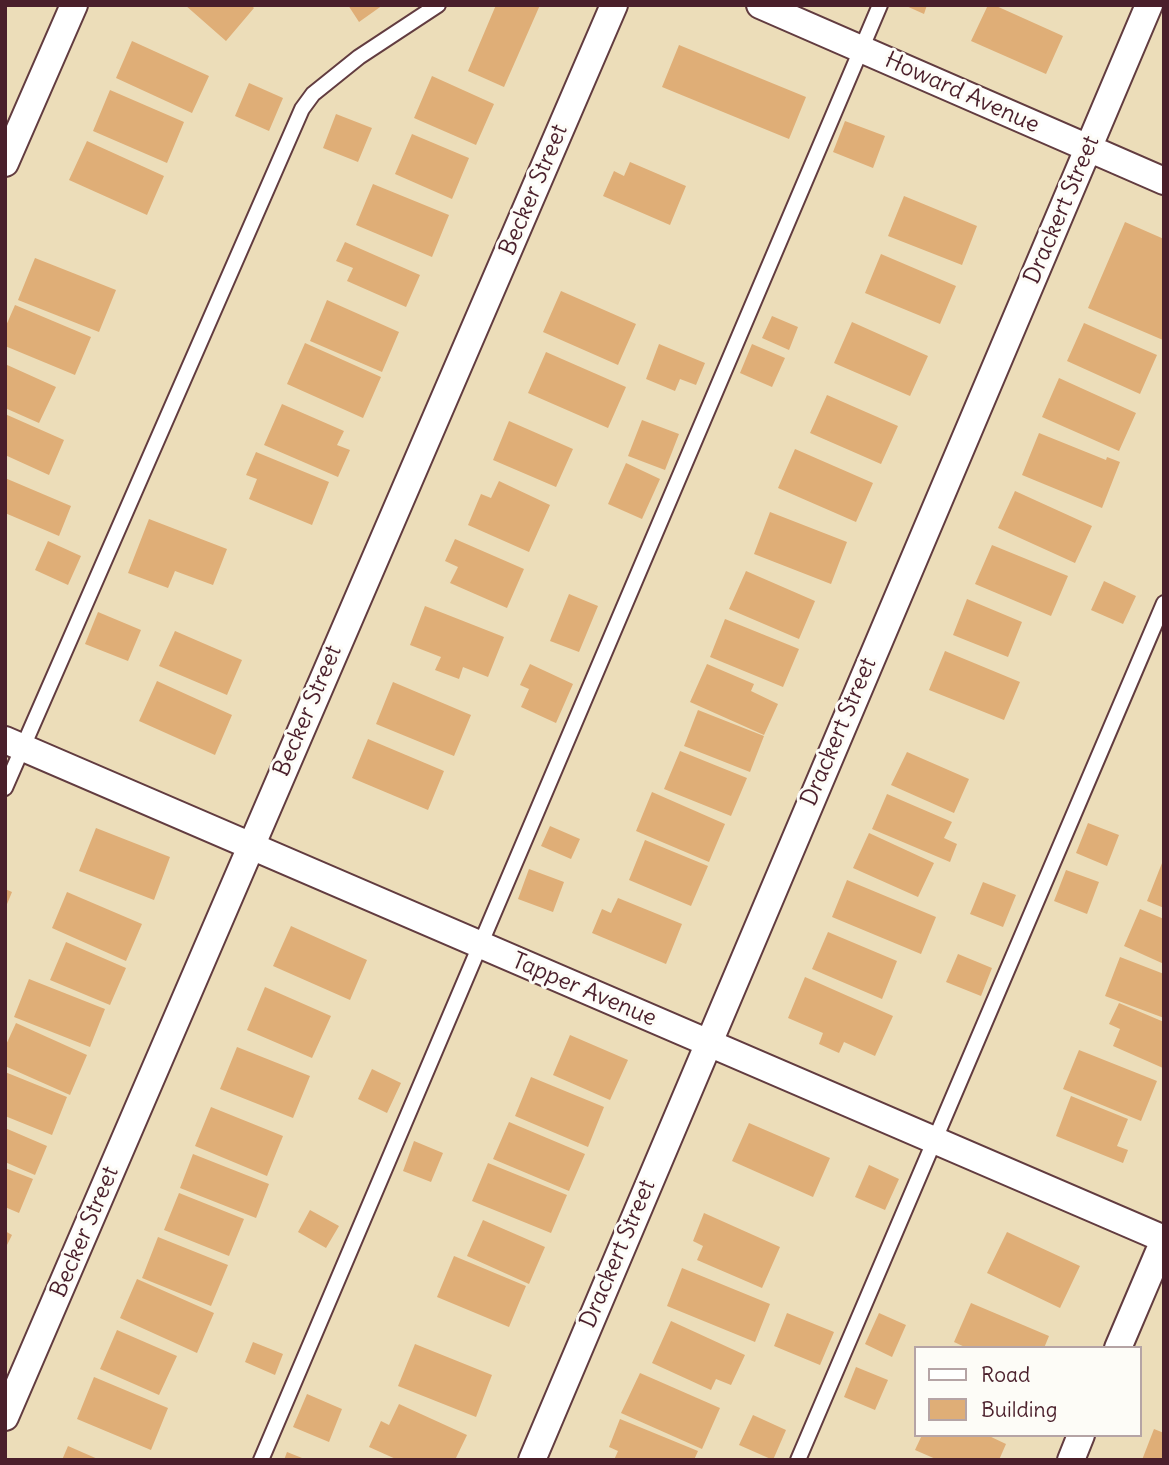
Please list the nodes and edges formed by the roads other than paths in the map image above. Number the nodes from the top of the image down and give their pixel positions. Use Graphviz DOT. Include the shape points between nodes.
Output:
graph roads {
  1 [pos="74,5"];
  2 [pos="438,5"];
  3 [pos="614,5"];
  4 [pos="760,5"];
  5 [pos="880,5"];
  6 [pos="1149,5"];
  7 [pos="861,50"];
  8 [pos="1088,149"];
  9 [pos="5,163"];
  10 [pos="1164,181"];
  11 [pos="1164,603"];
  12 [pos="14,744"];
  13 [pos="5,788"];
  14 [pos="250,845"];
  15 [pos="482,946"];
  16 [pos="706,1043"];
  17 [pos="934,1141"];
  18 [pos="1164,1240"];
  19 [pos="1119,1346"];
  20 [pos="5,1417"];
  21 [pos="1080,1437"];
  22 [pos="261,1460"];
  23 [pos="532,1460"];
  24 [pos="798,1460"];
  25 [pos="1071,1460"];
  1 -- 9 [label="street"];
  2 -- 12 [label="lane" via="359,57 302,108"];
  3 -- 14 [label="street, Becker Street"];
  4 -- 7 [label="street, Howard Avenue"];
  5 -- 7 [label="lane"];
  6 -- 8 [label="street, Drackert Street"];
  7 -- 8 [label="street, Howard Avenue"];
  7 -- 15 [label="lane"];
  8 -- 10 [label="street, Howard Avenue"];
  8 -- 16 [label="street, Drackert Street"];
  11 -- 17 [label="lane"];
  12 -- 13 [label="lane"];
  12 -- 14 [label="street, Tapper Avenue"];
  14 -- 15 [label="street, Tapper Avenue"];
  14 -- 20 [label="street, Becker Street"];
  15 -- 16 [label="street, Tapper Avenue"];
  15 -- 22 [label="lane"];
  16 -- 17 [label="street, Tapper Avenue"];
  16 -- 23 [label="street, Drackert Street"];
  17 -- 18 [label="street, Tapper Avenue"];
  17 -- 24 [label="lane"];
  18 -- 19 [label="street"];
  21 -- 25 [label="street"];
}
